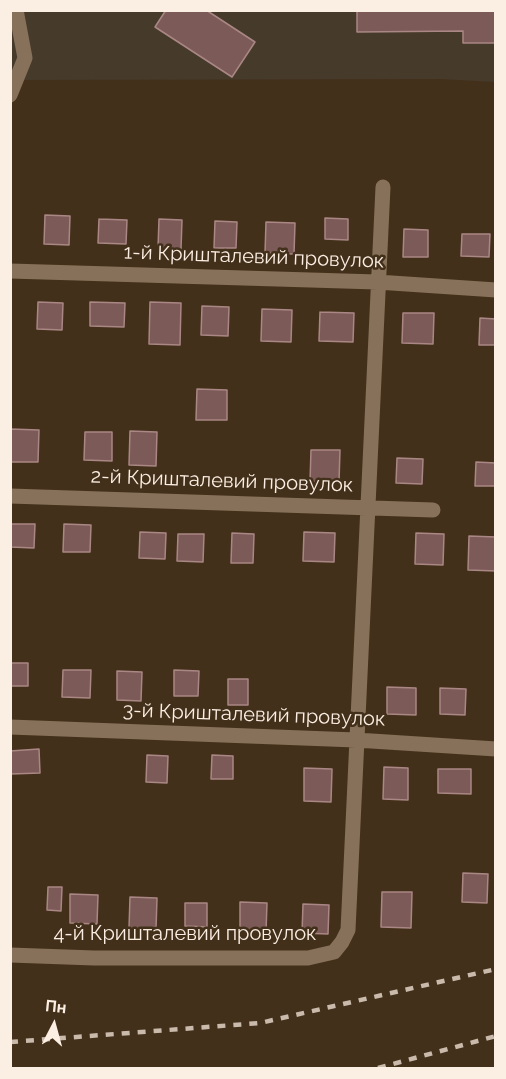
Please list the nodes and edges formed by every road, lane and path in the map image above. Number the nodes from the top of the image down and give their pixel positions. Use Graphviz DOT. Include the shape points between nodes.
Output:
graph roads {
  1 [pos="16,10"];
  2 [pos="10,95"];
  3 [pos="382,187"];
  4 [pos="10,271"];
  5 [pos="377,282"];
  6 [pos="495,290"];
  7 [pos="10,496"];
  8 [pos="367,507"];
  9 [pos="433,510"];
  10 [pos="10,727"];
  11 [pos="356,740"];
  12 [pos="495,749"];
  13 [pos="10,955"];
  1 -- 2 [label="street" via="25,58"];
  3 -- 5 [label="street"];
  4 -- 5 [label="street, 1-й Кришталевий провулок"];
  5 -- 6 [label="street, 1-й Кришталевий провулок"];
  5 -- 8 [label="street"];
  7 -- 8 [label="street, 2-й Кришталевий провулок"];
  8 -- 9 [label="street, 2-й Кришталевий провулок"];
  8 -- 11 [label="street"];
  10 -- 11 [label="street, 3-й Кришталевий провулок"];
  11 -- 12 [label="street, 3-й Кришталевий провулок"];
  11 -- 13 [label="street, 4-й Кришталевий провулок" via="348,930 334,952 308,958"];
}
